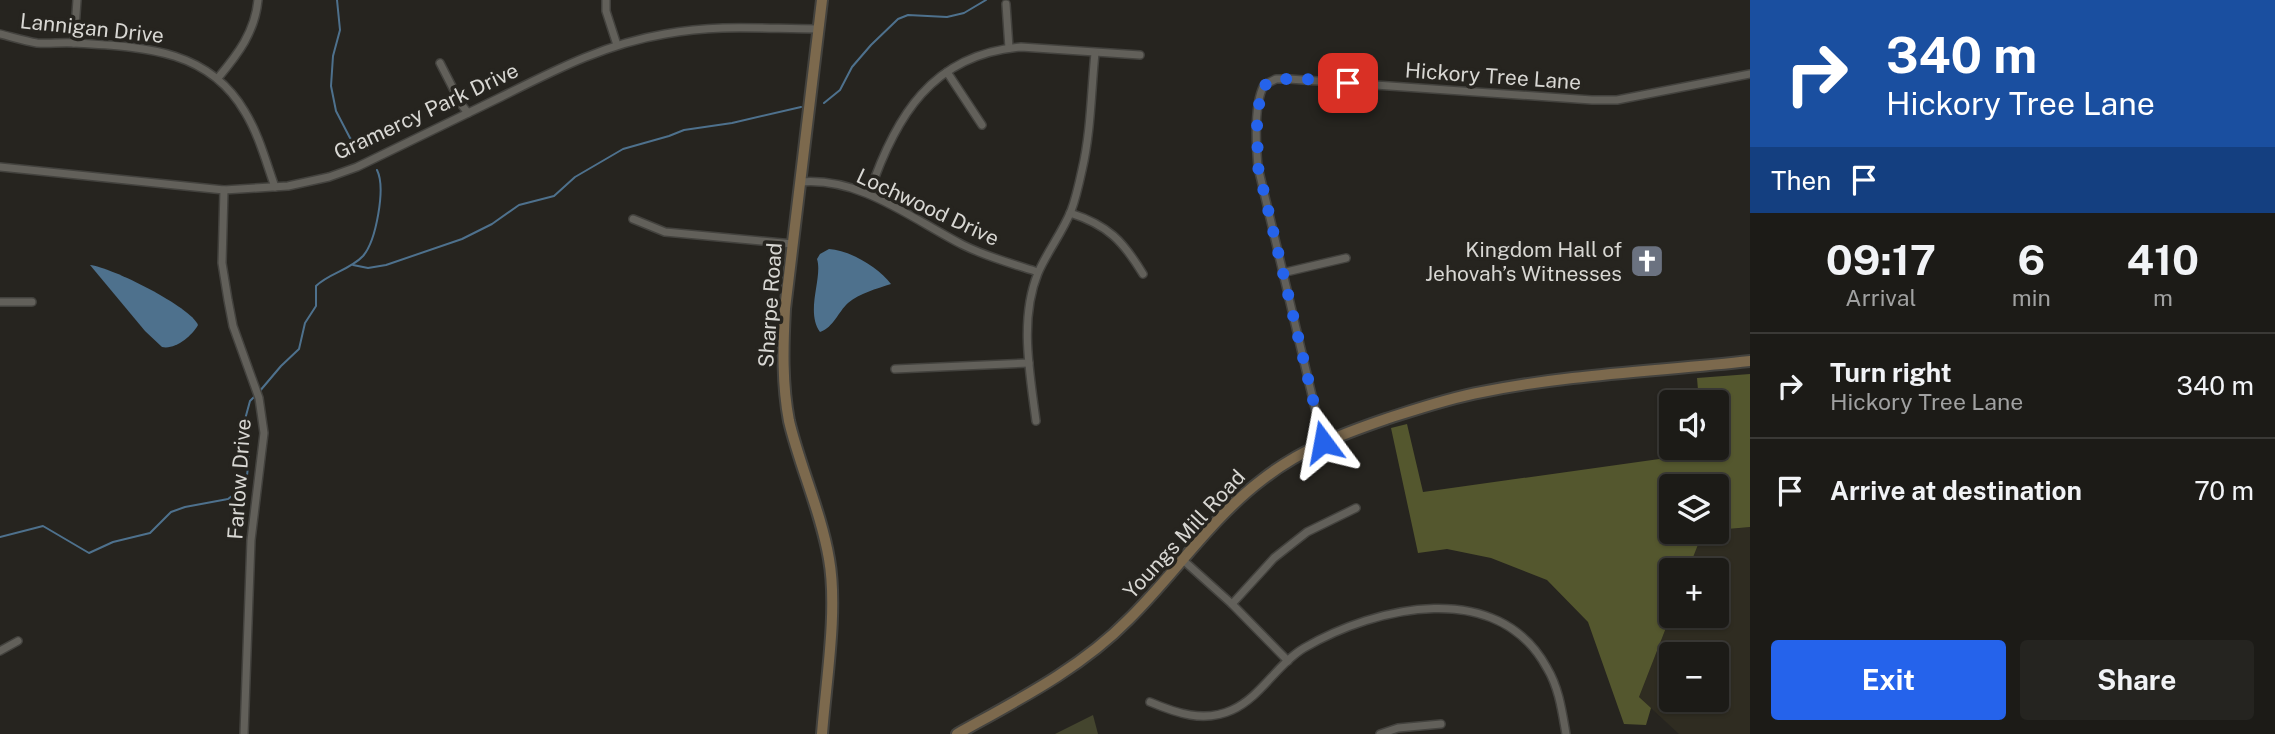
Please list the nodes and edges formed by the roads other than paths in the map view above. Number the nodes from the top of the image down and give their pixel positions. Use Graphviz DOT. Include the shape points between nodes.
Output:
graph roads {
  1 [pos="77,0"];
  2 [pos="258,0"];
  3 [pos="606,0"];
  4 [pos="822,0"];
  5 [pos="1006,4"];
  6 [pos="819,29"];
  7 [pos="0,34"];
  8 [pos="74,43"];
  9 [pos="617,45"];
  10 [pos="1009,48"];
  11 [pos="1095,53"];
  12 [pos="1140,55"];
  13 [pos="440,63"];
  14 [pos="947,72"];
  15 [pos="1750,74"];
  16 [pos="218,78"];
  17 [pos="468,113"];
  18 [pos="982,125"];
  19 [pos="0,167"];
  20 [pos="801,183"];
  21 [pos="275,187"];
  22 [pos="224,190"];
  23 [pos="869,194"];
  24 [pos="1070,213"];
  25 [pos="633,219"];
  26 [pos="793,244"];
  27 [pos="1346,258"];
  28 [pos="1038,272"];
  29 [pos="1282,273"];
  30 [pos="1143,274"];
  31 [pos="0,302"];
  32 [pos="32,302"];
  33 [pos="1750,361"];
  34 [pos="1029,363"];
  35 [pos="895,369"];
  36 [pos="1036,421"];
  37 [pos="1323,442"];
  38 [pos="1356,508"];
  39 [pos="1183,560"];
  40 [pos="1232,604"];
  41 [pos="18,641"];
  42 [pos="0,651"];
  43 [pos="1288,661"];
  44 [pos="1150,702"];
  45 [pos="1441,724"];
  46 [pos="964,732"];
  47 [pos="244,734"];
  48 [pos="822,734"];
  49 [pos="1380,734"];
  50 [pos="1566,734"];
  1 -- 8 [label="street"];
  2 -- 16 [label="street" via="251,32"];
  3 -- 9 [label="street"];
  4 -- 6 [label="street, Sharpe Road"];
  5 -- 10 [label="street"];
  6 -- 9 [label="street, Gramercy Park Drive" via="713,28"];
  6 -- 20 [label="street, Sharpe Road"];
  7 -- 8 [label="street, Lannigan Drive" via="36,43"];
  8 -- 16 [label="street, Lannigan Drive" via="161,50"];
  9 -- 17 [label="street, Gramercy Park Drive" via="551,71"];
  10 -- 11 [label="street"];
  10 -- 14 [label="street"];
  11 -- 12 [label="street"];
  11 -- 24 [label="street" via="1086,152"];
  13 -- 17 [label="street"];
  14 -- 18 [label="street"];
  14 -- 23 [label="street" via="931,83 905,114"];
  15 -- 29 [label="street, Hickory Tree Lane" via="1617,100 1289,79 1269,82 1260,94 1257,155"];
  16 -- 21 [label="street, Lannigan Drive" via="246,113"];
  17 -- 21 [label="street, Gramercy Park Drive" via="357,167"];
  19 -- 22 [label="street, Gramercy Park Drive"];
  20 -- 23 [label="street, Lochwood Drive" via="834,183"];
  20 -- 26 [label="street, Sharpe Road"];
  21 -- 22 [label="street, Gramercy Park Drive"];
  22 -- 47 [label="street, Farlow Drive" via="222,263 228,300 259,398 264,433 251,540"];
  23 -- 28 [label="street, Lochwood Drive" via="978,252"];
  24 -- 28 [label="street"];
  24 -- 30 [label="street" via="1109,231 1128,249"];
  25 -- 26 [label="street" via="665,232"];
  26 -- 48 [label="street, Sharpe Road" via="785,309 785,397 826,541 831,577"];
  27 -- 29 [label="street"];
  28 -- 34 [label="street" via="1027,325"];
  29 -- 37 [label="street, Hickory Tree Lane"];
  31 -- 32 [label="street"];
  33 -- 37 [label="street, Youngs Mill Road" via="1485,391"];
  34 -- 35 [label="street"];
  34 -- 36 [label="street"];
  37 -- 39 [label="street, Youngs Mill Road" via="1245,493"];
  38 -- 40 [label="street" via="1307,532 1273,558"];
  39 -- 40 [label="street"];
  39 -- 46 [label="street, Youngs Mill Road" via="1128,621 1093,651"];
  40 -- 43 [label="street"];
  41 -- 42 [label="street"];
  43 -- 44 [label="street" via="1245,702 1213,716 1178,713"];
  43 -- 50 [label="street" via="1341,628 1383,615 1448,608 1484,615 1514,631 1537,652 1555,684"];
  45 -- 49 [label="street"];
}
